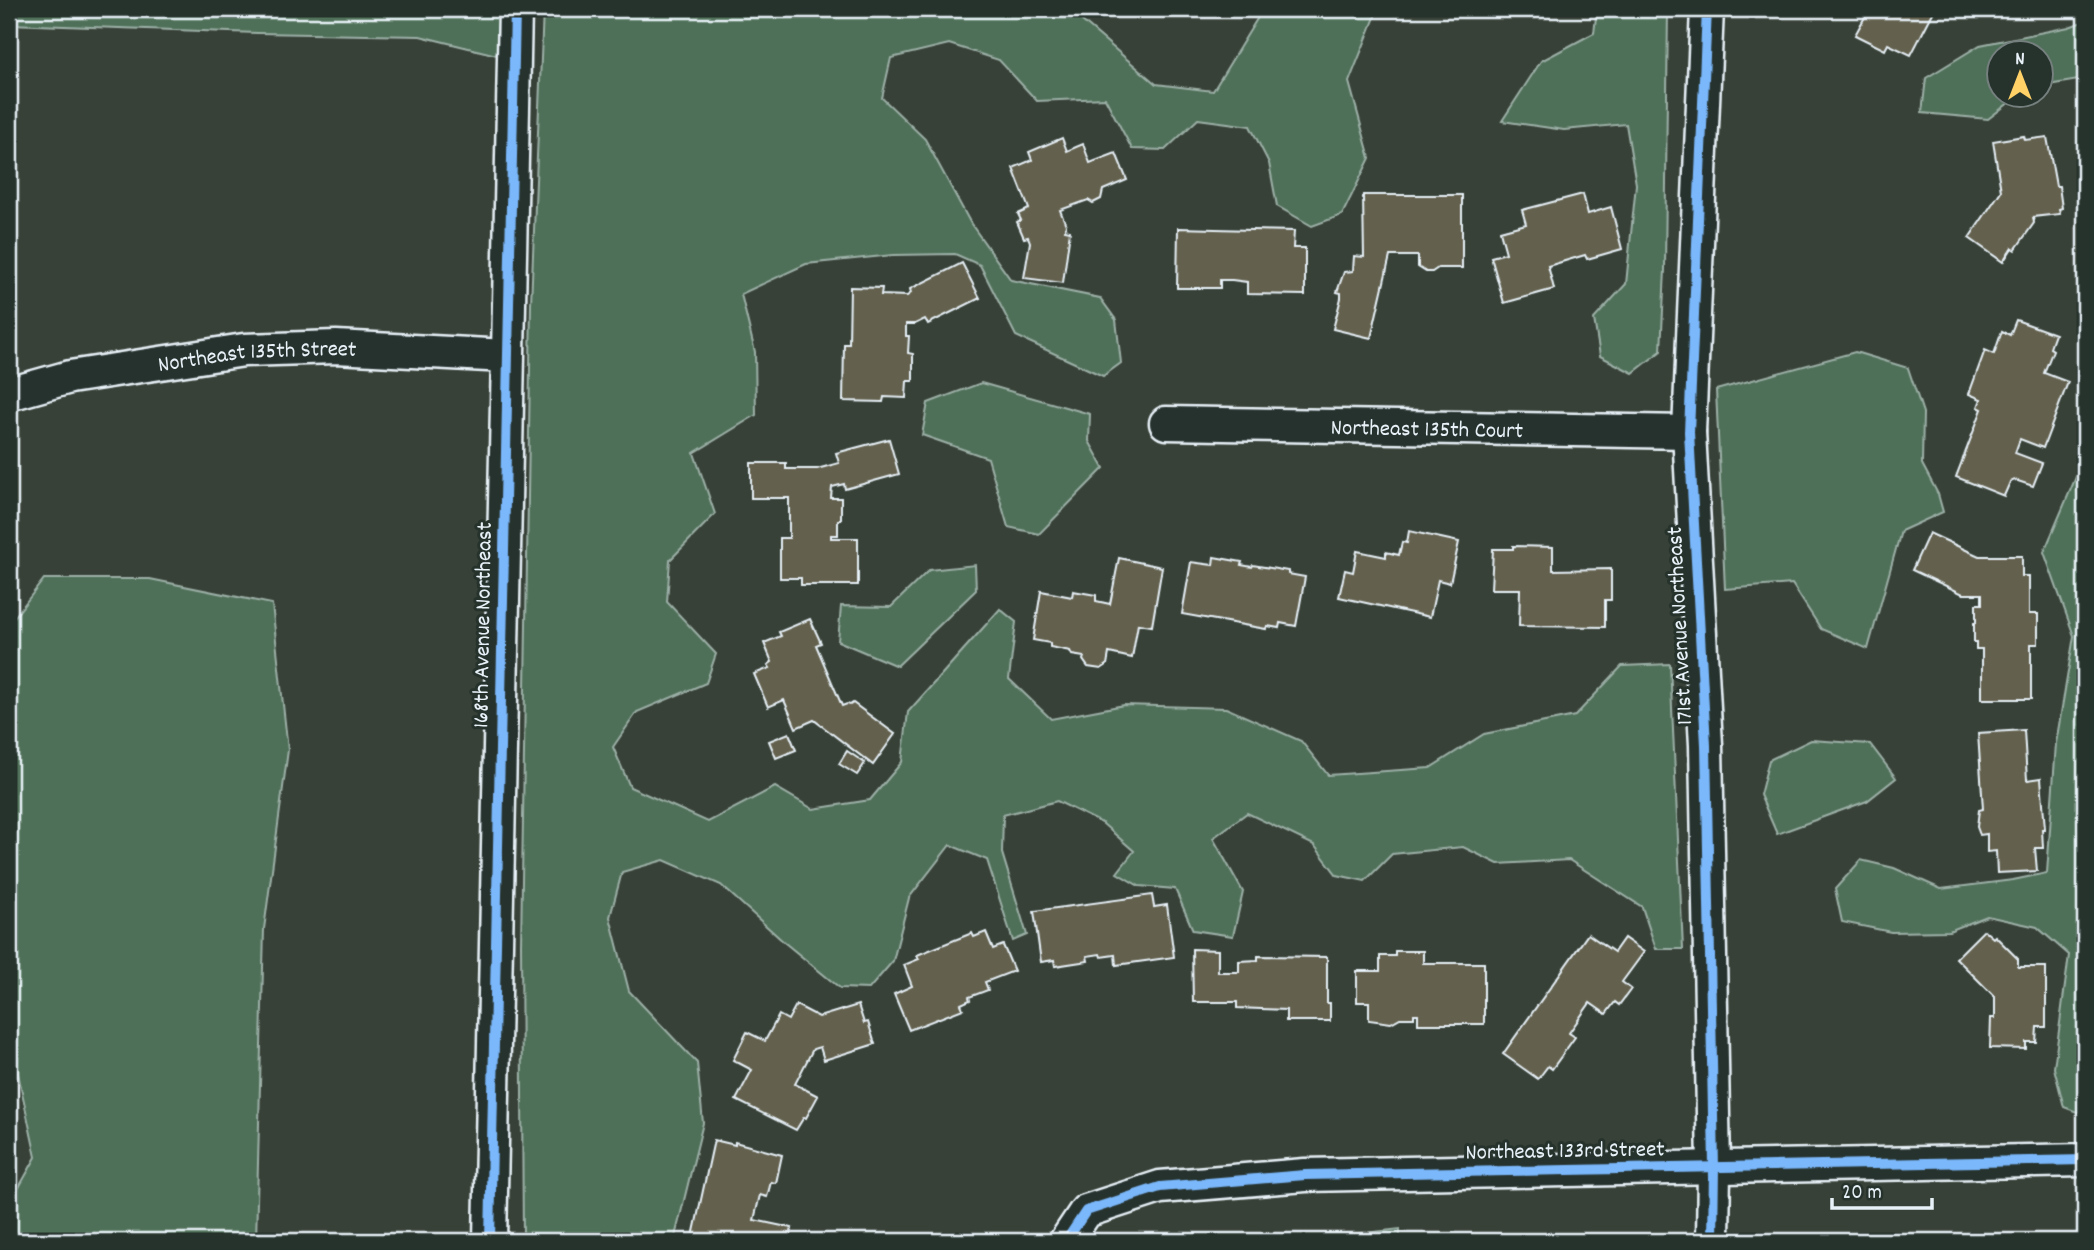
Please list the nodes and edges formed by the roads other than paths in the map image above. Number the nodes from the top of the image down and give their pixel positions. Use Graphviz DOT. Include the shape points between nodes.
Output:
graph roads {
  1 [pos="515,9"];
  2 [pos="1707,9"];
  3 [pos="508,356"];
  4 [pos="9,394"];
  5 [pos="1166,423"];
  6 [pos="1689,432"];
  7 [pos="2085,1160"];
  8 [pos="1714,1167"];
  9 [pos="490,1241"];
  10 [pos="1066,1241"];
  11 [pos="1713,1241"];
  1 -- 3 [label="street, 168th Avenue Northeast"];
  2 -- 6 [label="street, 171st Avenue Northeast"];
  3 -- 4 [label="street, Northeast 135th Street" via="336,347 244,350 70,377"];
  3 -- 9 [label="street, 168th Avenue Northeast"];
  5 -- 6 [label="street, Northeast 135th Court"];
  6 -- 8 [label="street, 171st Avenue Northeast" via="1706,745"];
  7 -- 8 [label="street, Northeast 133rd Street"];
  8 -- 10 [label="street, Northeast 133rd Street" via="1306,1175 1160,1187 1086,1211"];
  8 -- 11 [label="street, 171st Avenue Northeast"];
}
